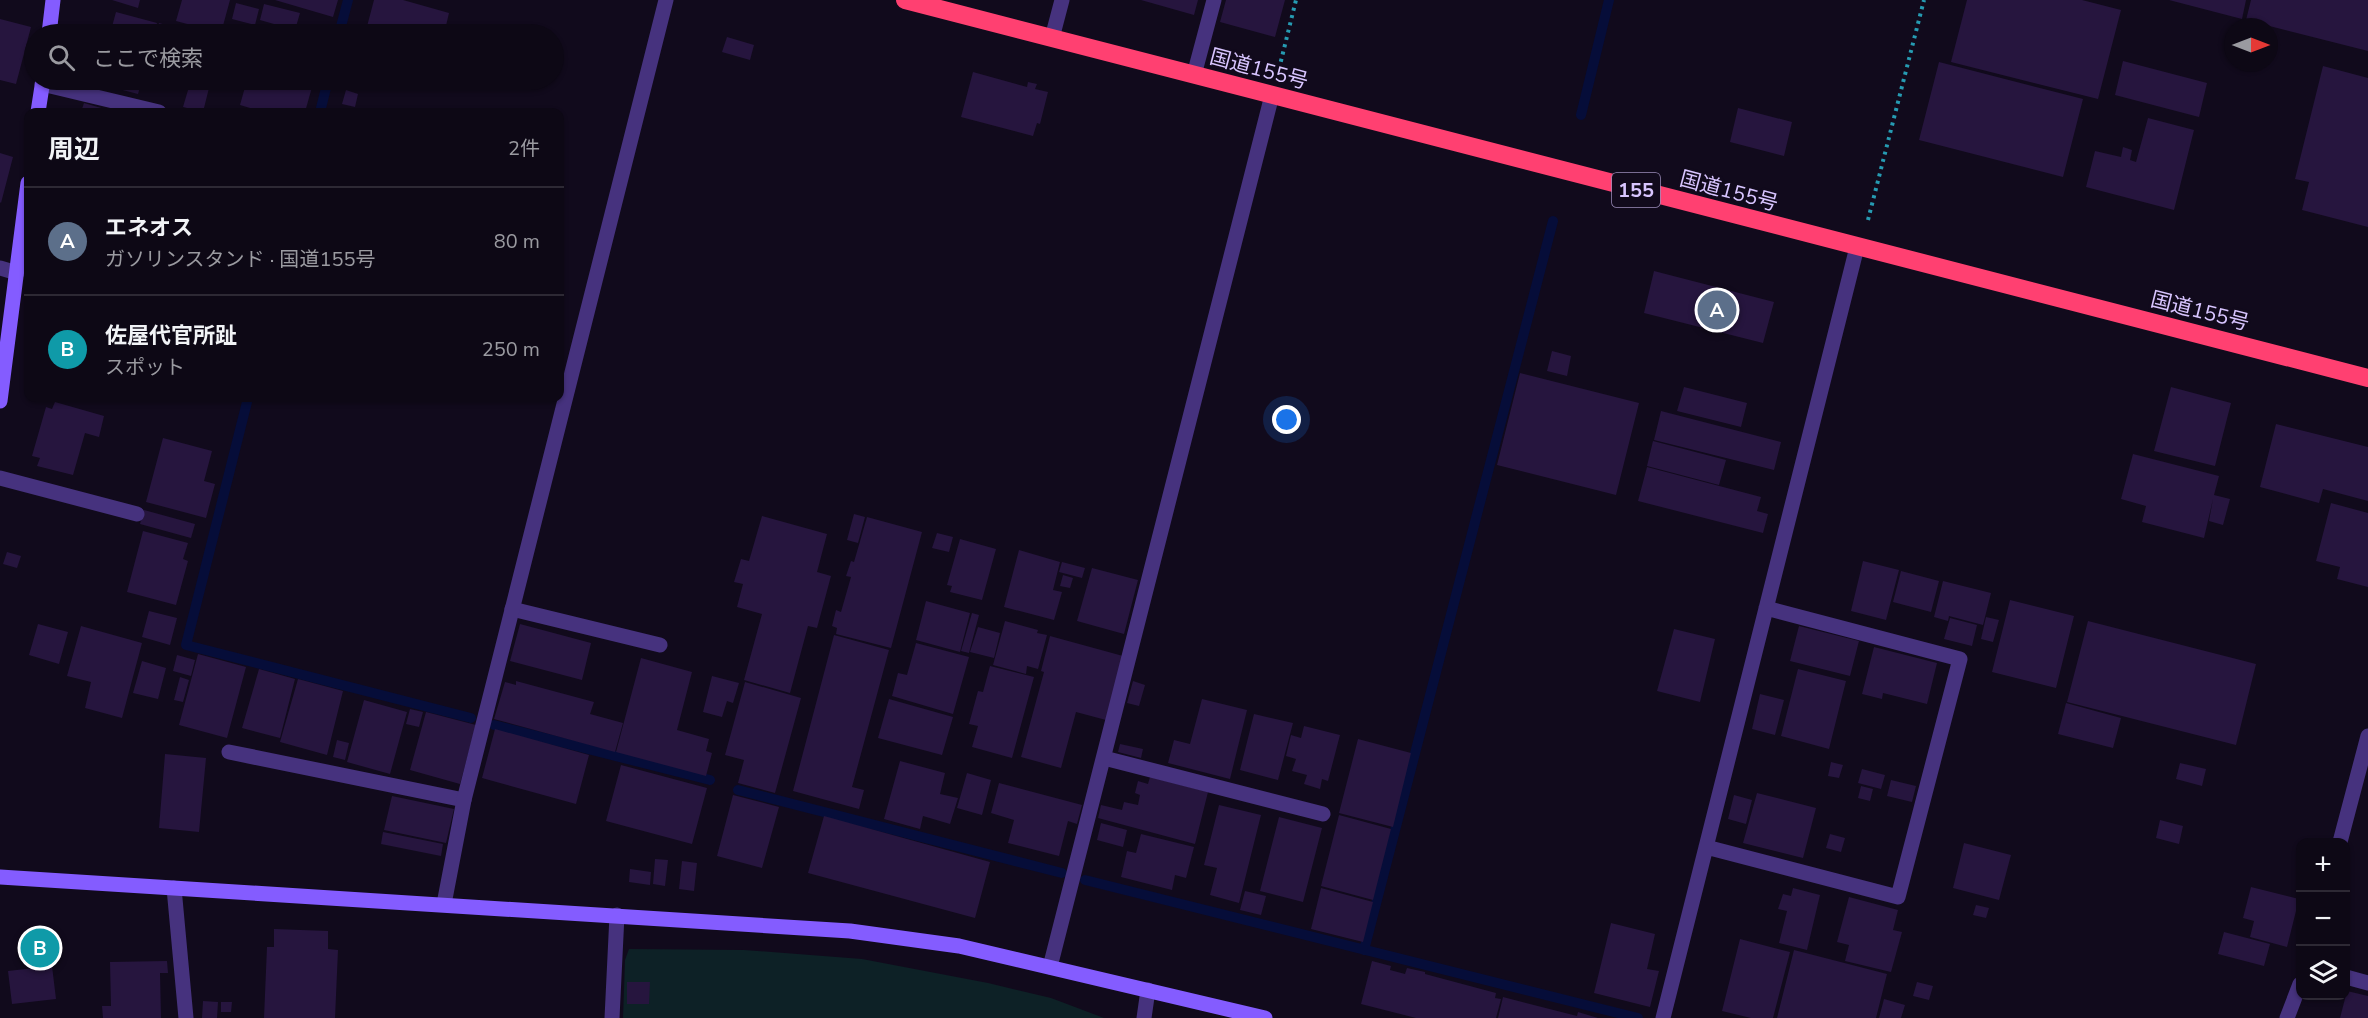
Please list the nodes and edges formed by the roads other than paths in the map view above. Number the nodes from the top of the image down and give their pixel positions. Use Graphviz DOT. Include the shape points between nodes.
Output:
graph roads {
  1 [pos="53,0"];
  2 [pos="666,0"];
  3 [pos="905,0"];
  4 [pos="1062,0"];
  5 [pos="1214,0"];
  6 [pos="50,24"];
  7 [pos="1052,38"];
  8 [pos="1194,75"];
  9 [pos="41,90"];
  10 [pos="73,90"];
  11 [pos="1272,95"];
  12 [pos="39,108"];
  13 [pos="143,108"];
  14 [pos="24,216"];
  15 [pos="1859,248"];
  16 [pos="0,268"];
  17 [pos="17,273"];
  18 [pos="2368,378"];
  19 [pos="0,401"];
  20 [pos="0,477"];
  21 [pos="137,514"];
  22 [pos="1766,608"];
  23 [pos="513,609"];
  24 [pos="660,645"];
  25 [pos="2368,736"];
  26 [pos="229,752"];
  27 [pos="1104,758"];
  28 [pos="464,800"];
  29 [pos="1323,814"];
  30 [pos="2341,838"];
  31 [pos="1706,848"];
  32 [pos="0,877"];
  33 [pos="174,888"];
  34 [pos="444,904"];
  35 [pos="617,915"];
  36 [pos="1050,967"];
  37 [pos="2350,978"];
  38 [pos="2368,983"];
  39 [pos="1148,990"];
  40 [pos="2296,996"];
  41 [pos="186,1018"];
  42 [pos="612,1018"];
  43 [pos="1144,1018"];
  44 [pos="1265,1018"];
  45 [pos="1663,1018"];
  46 [pos="2287,1018"];
  1 -- 6 [label="street"];
  2 -- 23 [label="street"];
  3 -- 7 [label="highway, 国道155号 / 155"];
  4 -- 7 [label="street"];
  5 -- 8 [label="street"];
  7 -- 8 [label="highway, 国道155号 / 155"];
  8 -- 11 [label="highway, 国道155号 / 155"];
  9 -- 12 [label="street"];
  10 -- 13 [label="street"];
  11 -- 15 [label="highway, 国道155号 / 155"];
  11 -- 27 [label="street"];
  14 -- 17 [label="street"];
  15 -- 18 [label="highway, 国道155号 / 155"];
  15 -- 22 [label="street"];
  16 -- 17 [label="street"];
  17 -- 19 [label="street"];
  20 -- 21 [label="street"];
  22 -- 31 [label="street"];
  22 -- 31 [label="street" via="1960,659 1898,897"];
  23 -- 24 [label="street"];
  23 -- 28 [label="street"];
  25 -- 30 [label="street"];
  26 -- 28 [label="street"];
  27 -- 29 [label="street"];
  27 -- 36 [label="street"];
  28 -- 34 [label="street"];
  31 -- 45 [label="street"];
  32 -- 33 [label="street"];
  33 -- 34 [label="street"];
  33 -- 41 [label="street"];
  34 -- 35 [label="street"];
  35 -- 36 [label="street" via="850,931 959,946"];
  35 -- 42 [label="street"];
  36 -- 39 [label="street"];
  37 -- 38 [label="street"];
  39 -- 43 [label="street"];
  39 -- 44 [label="street"];
  40 -- 46 [label="street"];
}
